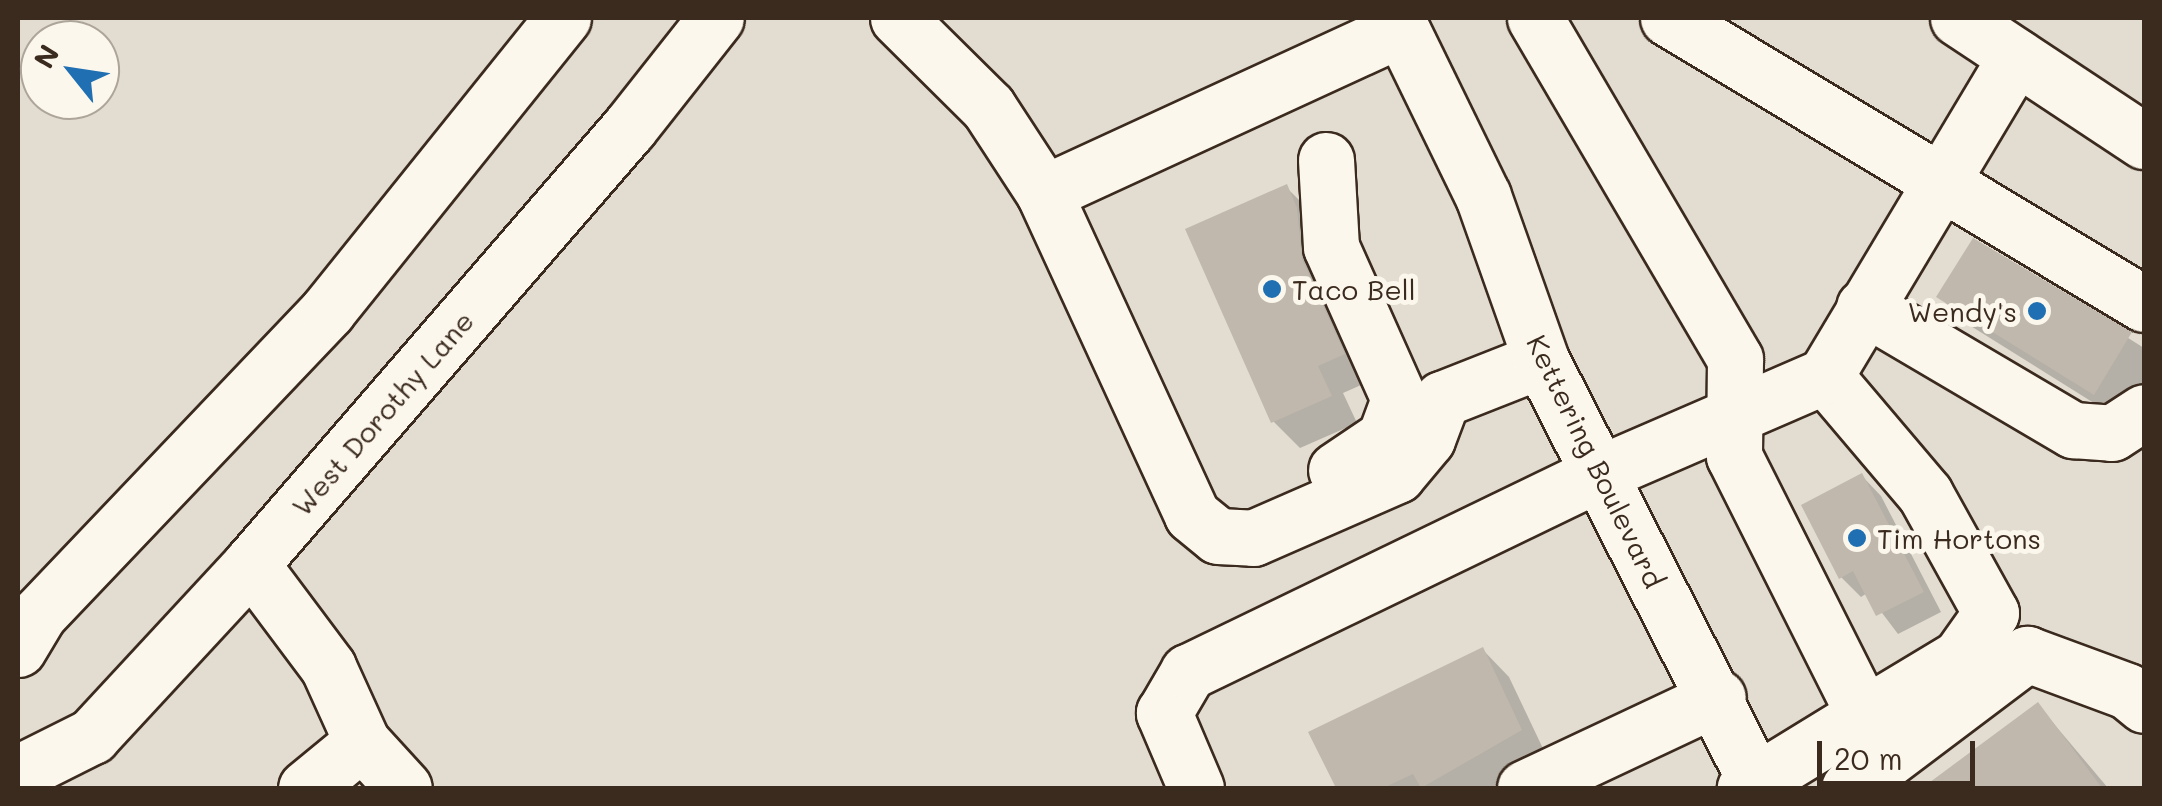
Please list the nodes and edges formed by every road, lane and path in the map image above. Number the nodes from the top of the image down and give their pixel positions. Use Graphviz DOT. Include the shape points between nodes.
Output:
graph roads {
  1 [pos="563,18"];
  2 [pos="716,18"];
  3 [pos="1535,18"];
  4 [pos="1668,18"];
  5 [pos="1958,18"];
  6 [pos="905,20"];
  7 [pos="1399,24"];
  8 [pos="2016,58"];
  9 [pos="1289,81"];
  10 [pos="2144,141"];
  11 [pos="1326,160"];
  12 [pos="1942,180"];
  13 [pos="1044,194"];
  14 [pos="2144,304"];
  15 [pos="1864,307"];
  16 [pos="1541,360"];
  17 [pos="1836,388"];
  18 [pos="1442,399"];
  19 [pos="2144,412"];
  20 [pos="1734,417"];
  21 [pos="1163,452"];
  22 [pos="1598,474"];
  23 [pos="251,564"];
  24 [pos="18,649"];
  25 [pos="1718,697"];
  26 [pos="1856,698"];
  27 [pos="2144,705"];
  28 [pos="362,742"];
  29 [pos="18,773"];
  30 [pos="1752,786"];
  31 [pos="306,788"];
  32 [pos="404,788"];
  33 [pos="1196,788"];
  34 [pos="1525,788"];
  35 [pos="1849,788"];
  1 -- 24 [label="main road" via="328,310 39,614"];
  2 -- 23 [label="main road, West Dorothy Lane" via="629,128"];
  3 -- 20 [label="main road" via="1735,359"];
  4 -- 12 [label="main road"];
  5 -- 8 [label="main road"];
  6 -- 13 [label="main road" via="988,107"];
  7 -- 9 [label="main road"];
  7 -- 16 [label="main road, Kettering Boulevard" via="1482,196"];
  8 -- 10 [label="main road"];
  8 -- 12 [label="main road"];
  9 -- 11 [label="main road"];
  9 -- 13 [label="main road"];
  11 -- 18 [label="main road"];
  11 -- 21 [label="main road" via="1331,247 1399,399 1385,436 1352,465 1231,510"];
  12 -- 14 [label="main road"];
  12 -- 15 [label="main road"];
  13 -- 21 [label="main road"];
  15 -- 17 [label="main road"];
  15 -- 19 [label="main road" via="2073,430 2112,433"];
  16 -- 18 [label="main road"];
  16 -- 22 [label="main road, Kettering Boulevard"];
  17 -- 20 [label="main road"];
  17 -- 26 [label="main road" via="1926,494 1991,613 1960,657"];
  18 -- 21 [label="main road" via="1427,439 1397,475 1253,538 1218,536 1192,515"];
  20 -- 22 [label="main road"];
  20 -- 26 [label="main road" via="1734,456"];
  22 -- 25 [label="main road, Kettering Boulevard"];
  22 -- 33 [label="main road" via="1188,672 1164,713"];
  23 -- 28 [label="main road" via="328,667"];
  23 -- 29 [label="main road, West Dorothy Lane" via="92,736"];
  25 -- 30 [label="main road, Kettering Boulevard"];
  25 -- 34 [label="main road"];
  26 -- 30 [label="main road"];
  27 -- 35 [label="main road" via="2127,691 2027,654"];
  28 -- 31 [label="main road"];
  28 -- 32 [label="main road"];
}
